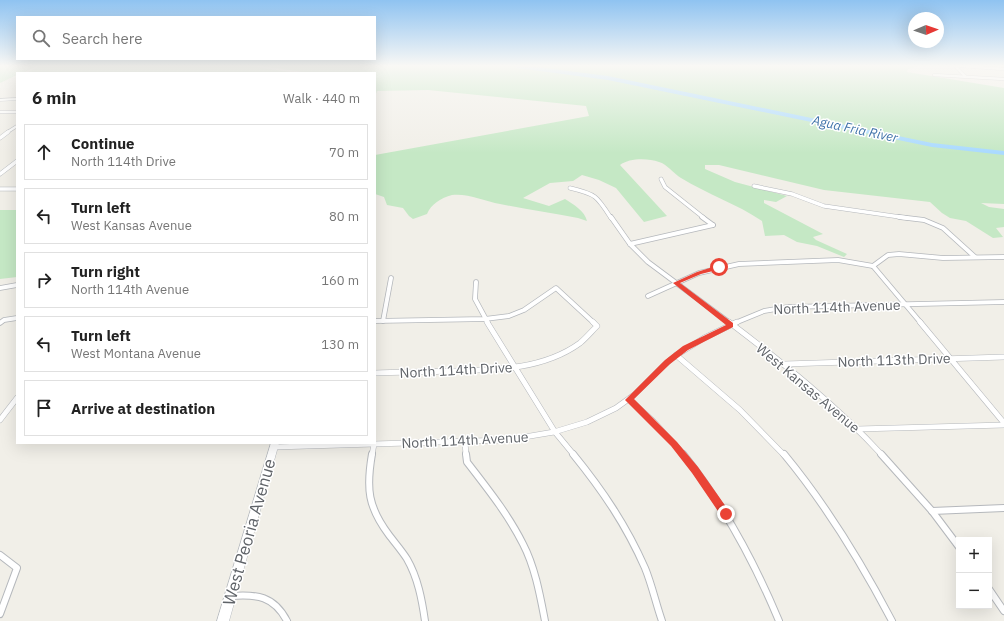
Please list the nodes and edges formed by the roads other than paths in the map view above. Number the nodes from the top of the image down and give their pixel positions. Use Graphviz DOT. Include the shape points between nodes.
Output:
graph roads {
  1 [pos="0,100"];
  2 [pos="16,100"];
  3 [pos="0,112"];
  4 [pos="16,112"];
  5 [pos="16,127"];
  6 [pos="0,138"];
  7 [pos="16,162"];
  8 [pos="0,174"];
  9 [pos="661,179"];
  10 [pos="754,186"];
  11 [pos="570,188"];
  12 [pos="0,189"];
  13 [pos="16,189"];
  14 [pos="824,206"];
  15 [pos="824,211"];
  16 [pos="630,244"];
  17 [pos="975,257"];
  18 [pos="1004,257"];
  19 [pos="873,266"];
  20 [pos="391,278"];
  21 [pos="476,282"];
  22 [pos="676,283"];
  23 [pos="16,285"];
  24 [pos="0,288"];
  25 [pos="648,296"];
  26 [pos="1004,302"];
  27 [pos="905,305"];
  28 [pos="16,318"];
  29 [pos="485,319"];
  30 [pos="376,321"];
  31 [pos="383,321"];
  32 [pos="2,322"];
  33 [pos="730,325"];
  34 [pos="676,355"];
  35 [pos="1004,357"];
  36 [pos="950,358"];
  37 [pos="785,364"];
  38 [pos="515,368"];
  39 [pos="376,373"];
  40 [pos="16,399"];
  41 [pos="629,400"];
  42 [pos="0,420"];
  43 [pos="1004,424"];
  44 [pos="858,429"];
  45 [pos="555,432"];
  46 [pos="465,442"];
  47 [pos="374,444"];
  48 [pos="376,444"];
  49 [pos="275,445"];
  50 [pos="1004,508"];
  51 [pos="932,511"];
  52 [pos="956,543"];
  53 [pos="0,555"];
  54 [pos="992,593"];
  55 [pos="231,596"];
  56 [pos="1004,611"];
  57 [pos="0,614"];
  58 [pos="223,621"];
  59 [pos="287,621"];
  60 [pos="425,621"];
  61 [pos="545,621"];
  62 [pos="662,621"];
  63 [pos="779,621"];
  64 [pos="892,621"];
  1 -- 2 [label="street"];
  3 -- 4 [label="street"];
  5 -- 6 [label="street"];
  7 -- 8 [label="street"];
  9 -- 16 [label="street" via="665,187 713,225"];
  10 -- 14 [label="street" via="792,194"];
  11 -- 16 [label="street, West Kansas Avenue" via="597,197"];
  12 -- 13 [label="street"];
  14 -- 15 [label="street"];
  14 -- 17 [label="street" via="924,220 943,228"];
  16 -- 22 [label="street, West Kansas Avenue" via="648,262"];
  17 -- 18 [label="street"];
  17 -- 19 [label="street" via="943,258 893,254"];
  19 -- 22 [label="street" via="838,260 750,262 709,270"];
  19 -- 27 [label="street"];
  20 -- 31 [label="street"];
  21 -- 29 [label="street" via="475,299"];
  22 -- 25 [label="street"];
  22 -- 33 [label="street, West Kansas Avenue"];
  23 -- 24 [label="street"];
  26 -- 27 [label="street, North 114th Avenue"];
  27 -- 33 [label="street, North 114th Avenue" via="779,308 751,315"];
  27 -- 36 [label="street"];
  28 -- 32 [label="street"];
  29 -- 31 [label="street"];
  29 -- 38 [label="street"];
  29 -- 38 [label="street, North 114th Drive" via="509,316 524,310 556,288 597,326 580,343 545,360"];
  30 -- 31 [label="street"];
  33 -- 34 [label="street, North 114th Avenue" via="693,343"];
  33 -- 37 [label="street, West Kansas Avenue"];
  34 -- 41 [label="street, North 114th Avenue"];
  34 -- 64 [label="street" via="761,430 804,479 858,558"];
  35 -- 36 [label="street, North 113th Drive"];
  36 -- 37 [label="street, North 113th Drive"];
  36 -- 43 [label="street"];
  37 -- 44 [label="street, West Kansas Avenue"];
  38 -- 39 [label="street, North 114th Drive"];
  38 -- 45 [label="street"];
  40 -- 42 [label="street"];
  41 -- 45 [label="street, North 114th Avenue" via="596,417"];
  41 -- 63 [label="street" via="674,444 713,496 742,543"];
  43 -- 44 [label="street"];
  44 -- 51 [label="street, West Kansas Avenue"];
  45 -- 46 [label="street, North 114th Avenue" via="516,440"];
  45 -- 62 [label="street" via="588,470 617,513 645,569"];
  46 -- 48 [label="street, North 114th Avenue"];
  46 -- 61 [label="street" via="467,462 504,510 524,545 539,590"];
  47 -- 49 [label="street, North 114th Avenue"];
  47 -- 60 [label="street" via="368,480 369,497 376,516 414,573"];
  49 -- 55 [label="street, West Peoria Avenue"];
  50 -- 51 [label="street"];
  51 -- 52 [label="street, West Kansas Avenue"];
  53 -- 57 [label="street" via="17,568"];
  54 -- 56 [label="street"];
  55 -- 58 [label="street, West Peoria Avenue"];
  55 -- 59 [label="street" via="252,595 271,600 281,609"];
}
